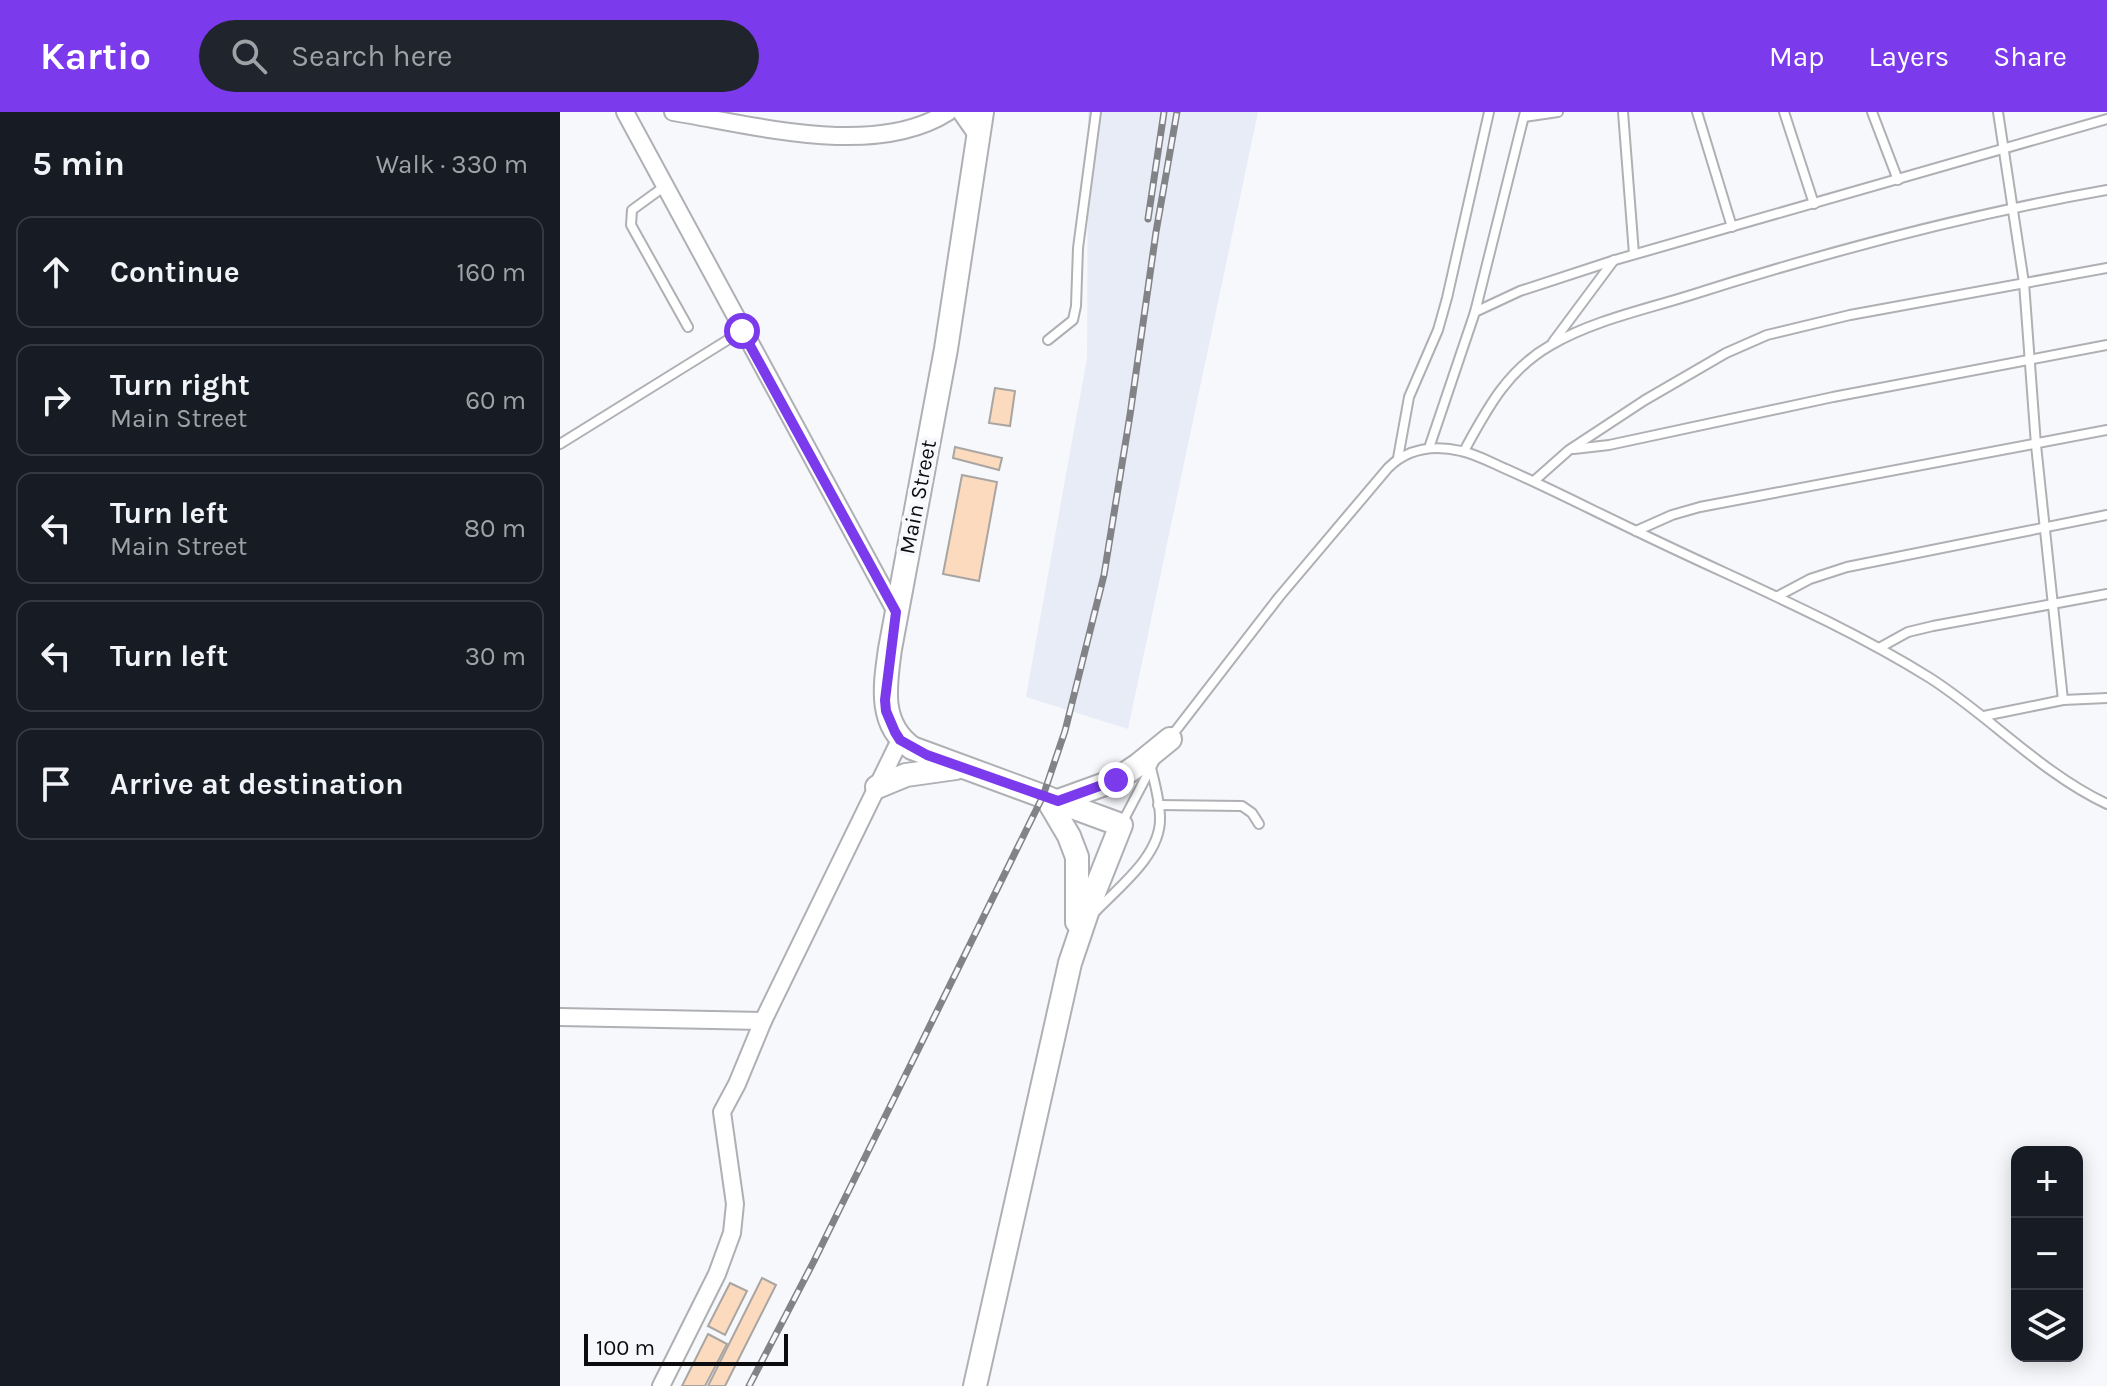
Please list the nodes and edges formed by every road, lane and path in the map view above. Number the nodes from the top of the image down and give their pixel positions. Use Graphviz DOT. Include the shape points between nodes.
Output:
graph roads {
  1 [pos="625,112"];
  2 [pos="673,112"];
  3 [pos="948,112"];
  4 [pos="961,112"];
  5 [pos="982,112"];
  6 [pos="1096,112"];
  7 [pos="1489,112"];
  8 [pos="1558,112"];
  9 [pos="1623,112"];
  10 [pos="1697,112"];
  11 [pos="1784,112"];
  12 [pos="1872,112"];
  13 [pos="1998,112"];
  14 [pos="1524,114"];
  15 [pos="2107,119"];
  16 [pos="977,135"];
  17 [pos="2004,148"];
  18 [pos="1898,180"];
  19 [pos="665,186"];
  20 [pos="2107,190"];
  21 [pos="1814,204"];
  22 [pos="2014,206"];
  23 [pos="1732,227"];
  24 [pos="1634,254"];
  25 [pos="1615,260"];
  26 [pos="2107,268"];
  27 [pos="2024,283"];
  28 [pos="1475,312"];
  29 [pos="688,327"];
  30 [pos="742,331"];
  31 [pos="1048,340"];
  32 [pos="1551,345"];
  33 [pos="2107,345"];
  34 [pos="2029,359"];
  35 [pos="2107,430"];
  36 [pos="560,444"];
  37 [pos="2036,445"];
  38 [pos="1429,448"];
  39 [pos="1569,450"];
  40 [pos="1464,451"];
  41 [pos="1398,458"];
  42 [pos="1534,481"];
  43 [pos="2107,515"];
  44 [pos="2044,528"];
  45 [pos="1636,531"];
  46 [pos="2107,594"];
  47 [pos="1778,596"];
  48 [pos="2050,604"];
  49 [pos="896,612"];
  50 [pos="1879,648"];
  51 [pos="2107,698"];
  52 [pos="2063,700"];
  53 [pos="1984,716"];
  54 [pos="1170,739"];
  55 [pos="900,740"];
  56 [pos="961,767"];
  57 [pos="1151,767"];
  58 [pos="877,787"];
  59 [pos="1052,799"];
  60 [pos="2107,804"];
  61 [pos="1158,805"];
  62 [pos="1259,824"];
  63 [pos="1121,825"];
  64 [pos="1081,929"];
  65 [pos="560,1017"];
  66 [pos="763,1021"];
  67 [pos="661,1386"];
  68 [pos="975,1386"];
  1 -- 19 [label="street"];
  2 -- 3 [label="street" via="862,137 890,134"];
  4 -- 16 [label="street"];
  5 -- 16 [label="main road, Main Street"];
  6 -- 31 [label="lane" via="1076,306 1065,330"];
  7 -- 41 [label="lane" via="1445,307 1409,397"];
  8 -- 14 [label="lane"];
  9 -- 24 [label="lane"];
  10 -- 23 [label="lane"];
  11 -- 21 [label="lane"];
  12 -- 18 [label="lane"];
  13 -- 17 [label="lane"];
  14 -- 28 [label="lane"];
  15 -- 17 [label="lane"];
  16 -- 49 [label="main road, Main Street" via="946,349"];
  17 -- 18 [label="lane"];
  17 -- 22 [label="lane"];
  18 -- 21 [label="lane"];
  19 -- 29 [label="lane" via="632,210 631,225"];
  19 -- 30 [label="street"];
  20 -- 22 [label="lane"];
  21 -- 23 [label="lane"];
  22 -- 27 [label="lane"];
  22 -- 32 [label="lane" via="1794,262"];
  23 -- 24 [label="lane"];
  24 -- 25 [label="lane"];
  25 -- 28 [label="lane" via="1509,295"];
  25 -- 32 [label="lane"];
  26 -- 27 [label="lane"];
  27 -- 34 [label="lane"];
  27 -- 39 [label="lane" via="1767,335 1645,400"];
  28 -- 38 [label="lane"];
  30 -- 36 [label="lane"];
  30 -- 49 [label="street"];
  32 -- 40 [label="lane" via="1494,395"];
  33 -- 34 [label="lane"];
  34 -- 37 [label="lane"];
  34 -- 39 [label="lane"];
  35 -- 37 [label="lane"];
  37 -- 44 [label="lane"];
  37 -- 45 [label="lane" via="1700,507"];
  38 -- 40 [label="lane"];
  38 -- 41 [label="lane"];
  39 -- 42 [label="lane"];
  40 -- 42 [label="lane"];
  41 -- 54 [label="lane" via="1279,597"];
  42 -- 45 [label="lane"];
  43 -- 44 [label="lane"];
  44 -- 47 [label="lane" via="1847,567"];
  44 -- 48 [label="lane"];
  45 -- 47 [label="lane"];
  46 -- 48 [label="lane"];
  47 -- 50 [label="lane"];
  48 -- 50 [label="lane" via="1908,632"];
  48 -- 52 [label="lane"];
  49 -- 55 [label="main road, Main Street" via="885,700"];
  50 -- 53 [label="lane"];
  51 -- 52 [label="lane"];
  52 -- 53 [label="lane"];
  53 -- 60 [label="lane" via="2063,779"];
  54 -- 57 [label="lane"];
  54 -- 59 [label="main road" via="1116,780"];
  55 -- 56 [label="main road"];
  55 -- 58 [label="street"];
  56 -- 58 [label="main road" via="906,775"];
  56 -- 59 [label="main road"];
  57 -- 61 [label="lane"];
  57 -- 63 [label="lane"];
  58 -- 66 [label="street"];
  59 -- 63 [label="main road"];
  59 -- 64 [label="main road" via="1077,857"];
  61 -- 62 [label="lane" via="1242,806"];
  61 -- 64 [label="lane" via="1161,821 1147,854"];
  63 -- 64 [label="main road"];
  64 -- 68 [label="main road"];
  65 -- 66 [label="street"];
  66 -- 67 [label="street" via="722,1112 735,1204 732,1233"];
}
